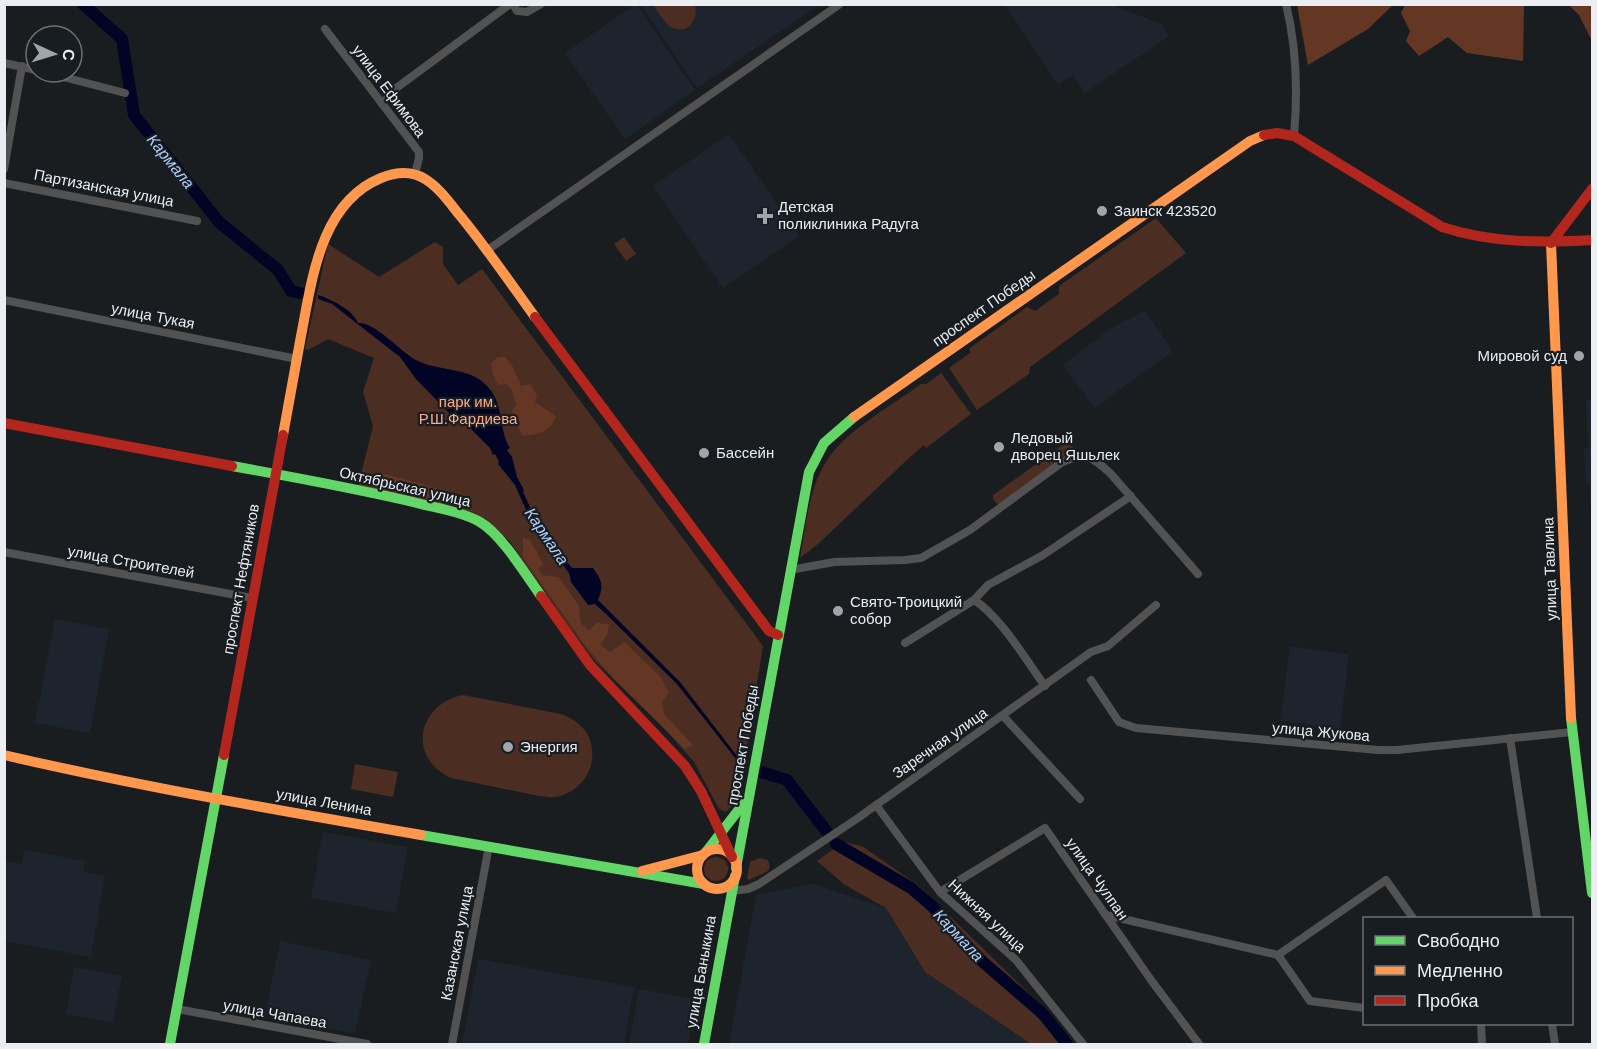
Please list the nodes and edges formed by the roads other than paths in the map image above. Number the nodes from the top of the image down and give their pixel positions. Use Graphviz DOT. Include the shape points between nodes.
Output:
graph roads {
  1 [pos="512,4"];
  2 [pos="840,4"];
  3 [pos="1286,4"];
  4 [pos="539,6"];
  5 [pos="325,29"];
  6 [pos="4,63"];
  7 [pos="22,66"];
  8 [pos="84,82"];
  9 [pos="125,93"];
  10 [pos="382,104"];
  11 [pos="1294,136"];
  12 [pos="4,169"];
  13 [pos="414,174"];
  14 [pos="4,183"];
  15 [pos="1593,189"];
  16 [pos="197,221"];
  17 [pos="1593,240"];
  18 [pos="1551,243"];
  19 [pos="486,250"];
  20 [pos="4,300"];
  21 [pos="297,359"];
  22 [pos="4,423"];
  23 [pos="275,474"];
  24 [pos="1131,496"];
  25 [pos="4,552"];
  26 [pos="790,570"];
  27 [pos="1198,574"];
  28 [pos="252,598"];
  29 [pos="974,600"];
  30 [pos="1156,605"];
  31 [pos="778,635"];
  32 [pos="905,643"];
  33 [pos="1091,680"];
  34 [pos="1045,686"];
  35 [pos="1003,716"];
  36 [pos="1572,732"];
  37 [pos="1510,738"];
  38 [pos="4,755"];
  39 [pos="749,796"];
  40 [pos="215,799"];
  41 [pos="1080,799"];
  42 [pos="876,805"];
  43 [pos="722,833"];
  44 [pos="489,846"];
  45 [pos="704,853"];
  46 [pos="732,857"];
  47 [pos="639,871"];
  48 [pos="736,872"];
  49 [pos="704,884"];
  50 [pos="719,889"];
  51 [pos="732,891"];
  52 [pos="940,892"];
  53 [pos="1593,893"];
  54 [pos="729,905"];
  55 [pos="1106,915"];
  56 [pos="1412,917"];
  57 [pos="1537,917"];
  58 [pos="1278,955"];
  59 [pos="1363,1008"];
  60 [pos="177,1009"];
  61 [pos="1481,1025"];
  62 [pos="1552,1025"];
  63 [pos="170,1044"];
  64 [pos="367,1044"];
  65 [pos="452,1044"];
  66 [pos="704,1044"];
  67 [pos="1083,1044"];
  68 [pos="1199,1044"];
  69 [pos="1482,1044"];
  70 [pos="1555,1044"];
  1 -- 4 [label="street" via="519,12"];
  1 -- 10 [label="street" via="395,89"];
  2 -- 19 [label="street"];
  3 -- 11 [label="street" via="1297,76"];
  5 -- 10 [label="street, улица Ефимова"];
  6 -- 7 [label="street"];
  7 -- 12 [label="street"];
  8 -- 9 [label="street"];
  10 -- 13 [label="street, улица Ефимова" via="419,152"];
  11 -- 18 [label="main road" via="1449,229 1472,236"];
  11 -- 26 [label="main road, проспект Победы" via="1272,133 1250,141 834,432 822,444 809,472"];
  13 -- 19 [label="main road" via="437,188"];
  13 -- 21 [label="main road, проспект Нефтяников" via="390,174 368,183 336,215 321,246 312,279"];
  14 -- 16 [label="street, Партизанская улица"];
  15 -- 18 [label="main road"];
  17 -- 18 [label="main road"];
  18 -- 36 [label="main road, улица Тавлина"];
  19 -- 31 [label="main road" via="697,536 770,631"];
  20 -- 21 [label="street, улица Тукая"];
  21 -- 23 [label="main road, проспект Нефтяников"];
  22 -- 23 [label="main road, Октябрьская улица"];
  23 -- 28 [label="main road, проспект Нефтяников"];
  23 -- 43 [label="main road, Октябрьская улица" via="458,513 490,530 590,665 685,766"];
  24 -- 26 [label="street" via="1089,457 1071,458 970,530 921,558 834,562"];
  24 -- 27 [label="street"];
  24 -- 29 [label="street" via="1043,555 988,585"];
  25 -- 28 [label="street, улица Строителей"];
  26 -- 31 [label="main road, проспект Победы"];
  28 -- 40 [label="main road, проспект Нефтяников"];
  29 -- 32 [label="street"];
  29 -- 34 [label="street" via="998,622"];
  30 -- 34 [label="street, Заречная улица" via="1108,646 1091,652"];
  31 -- 39 [label="main road, проспект Победы"];
  33 -- 37 [label="street, улица Жукова" via="1119,722 1136,728 1378,750"];
  34 -- 35 [label="street, Заречная улица"];
  35 -- 41 [label="street"];
  35 -- 42 [label="street, Заречная улица"];
  36 -- 37 [label="street, улица Жукова"];
  36 -- 53 [label="main road, улица Тавлина"];
  37 -- 57 [label="street"];
  38 -- 40 [label="main road, улица Ленина"];
  39 -- 43 [label="main road"];
  39 -- 48 [label="main road, проспект Победы"];
  40 -- 44 [label="main road, улица Ленина"];
  40 -- 60 [label="main road, проспект Нефтяников"];
  42 -- 51 [label="street, Заречная улица" via="759,884"];
  42 -- 52 [label="street, Нижняя улица"];
  43 -- 45 [label="main road"];
  43 -- 46 [label="main road, Октябрьская улица"];
  44 -- 47 [label="main road, улица Ленина"];
  44 -- 65 [label="street, Казанская улица"];
  45 -- 46 [label="main road" via="718,849"];
  45 -- 47 [label="main road"];
  45 -- 49 [label="main road" via="697,870"];
  46 -- 48 [label="main road"];
  47 -- 49 [label="main road, улица Ленина"];
  48 -- 50 [label="main road" via="730,883"];
  48 -- 51 [label="main road, проспект Победы"];
  49 -- 50 [label="main road"];
  50 -- 54 [label="main road"];
  51 -- 54 [label="main road, улица Баныкина"];
  52 -- 55 [label="street, улица Чулпан" via="1045,828"];
  52 -- 67 [label="street, Нижняя улица" via="1016,960"];
  54 -- 66 [label="main road, улица Баныкина"];
  55 -- 58 [label="street"];
  55 -- 68 [label="street, улица Чулпан"];
  56 -- 58 [label="street" via="1386,880"];
  58 -- 59 [label="street" via="1310,1001"];
  60 -- 63 [label="main road, проспект Нефтяников"];
  60 -- 64 [label="street, улица Чапаева"];
  61 -- 69 [label="street"];
  62 -- 70 [label="street"];
}
